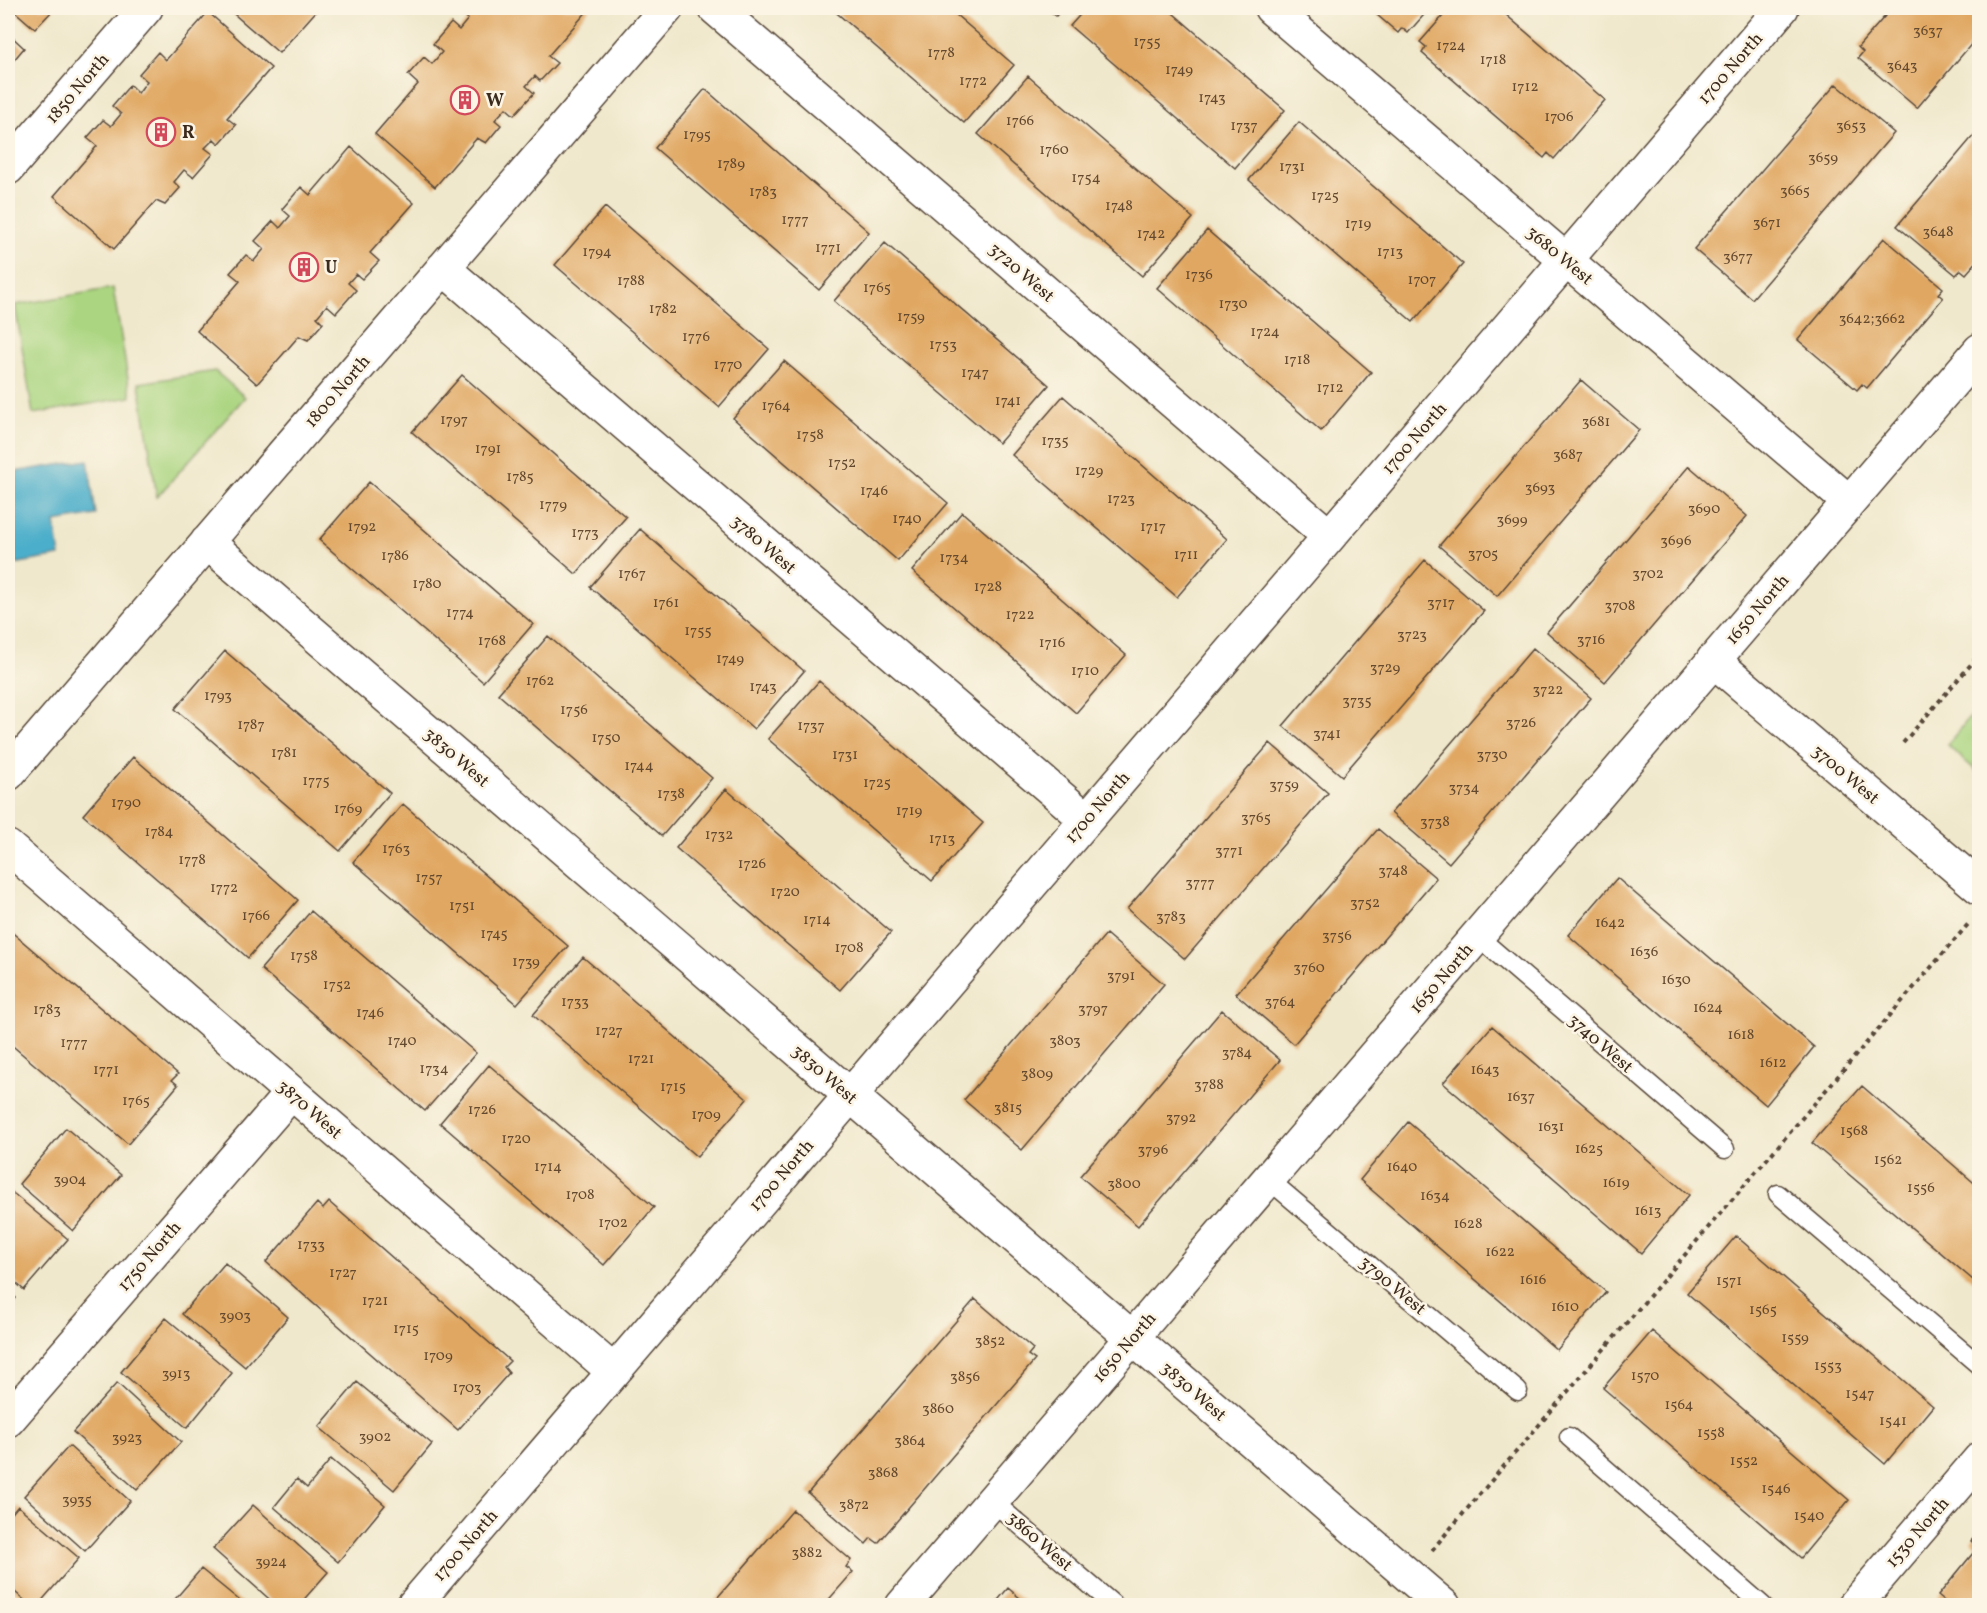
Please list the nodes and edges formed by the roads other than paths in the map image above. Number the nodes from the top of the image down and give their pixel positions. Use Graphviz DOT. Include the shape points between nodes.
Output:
graph roads {
  1 [pos="146,8"];
  2 [pos="666,8"];
  3 [pos="715,8"];
  4 [pos="1271,8"];
  5 [pos="1782,8"];
  6 [pos="8,168"];
  7 [pos="1565,260"];
  8 [pos="443,268"];
  9 [pos="1980,351"];
  10 [pos="1849,502"];
  11 [pos="1329,536"];
  12 [pos="207,542"];
  13 [pos="1713,660"];
  14 [pos="8,774"];
  15 [pos="1086,819"];
  16 [pos="8,848"];
  17 [pos="1980,888"];
  18 [pos="1477,936"];
  19 [pos="291,1093"];
  20 [pos="850,1095"];
  21 [pos="1725,1149"];
  22 [pos="1268,1179"];
  23 [pos="1778,1194"];
  24 [pos="1132,1338"];
  25 [pos="1980,1366"];
  26 [pos="613,1371"];
  27 [pos="1518,1391"];
  28 [pos="8,1420"];
  29 [pos="1569,1437"];
  30 [pos="1980,1459"];
  31 [pos="992,1501"];
  32 [pos="413,1605"];
  33 [pos="902,1605"];
  34 [pos="1114,1605"];
  35 [pos="1444,1605"];
  36 [pos="1763,1605"];
  37 [pos="1854,1605"];
  1 -- 6 [label="street, 1850 North"];
  2 -- 8 [label="street, 1800 North"];
  3 -- 11 [label="street, 3720 West"];
  4 -- 7 [label="street, 3680 West"];
  5 -- 7 [label="street, 1700 North"];
  7 -- 10 [label="street, 3680 West"];
  7 -- 11 [label="street, 1700 North"];
  8 -- 12 [label="street, 1800 North"];
  8 -- 15 [label="street, 3780 West"];
  9 -- 10 [label="street, 1650 North"];
  10 -- 13 [label="street, 1650 North"];
  11 -- 15 [label="street, 1700 North"];
  12 -- 14 [label="street, 1800 North"];
  12 -- 20 [label="street, 3830 West"];
  13 -- 17 [label="street, 3700 West"];
  13 -- 18 [label="street, 1650 North"];
  15 -- 20 [label="street, 1700 North"];
  16 -- 19 [label="street, 3870 West"];
  18 -- 21 [label="lane, 3740 West"];
  18 -- 22 [label="street, 1650 North"];
  19 -- 26 [label="street, 3870 West"];
  19 -- 28 [label="street, 1750 North"];
  20 -- 24 [label="street, 3830 West"];
  20 -- 26 [label="street, 1700 North"];
  22 -- 24 [label="street, 1650 North"];
  22 -- 27 [label="lane, 3790 West"];
  23 -- 25 [label="lane"];
  24 -- 31 [label="street, 1650 North"];
  24 -- 35 [label="street, 3830 West"];
  26 -- 32 [label="street, 1700 North"];
  29 -- 36 [label="lane"];
  30 -- 37 [label="street, 1530 North"];
  31 -- 33 [label="street, 1650 North"];
  31 -- 34 [label="lane, 3860 West"];
}
